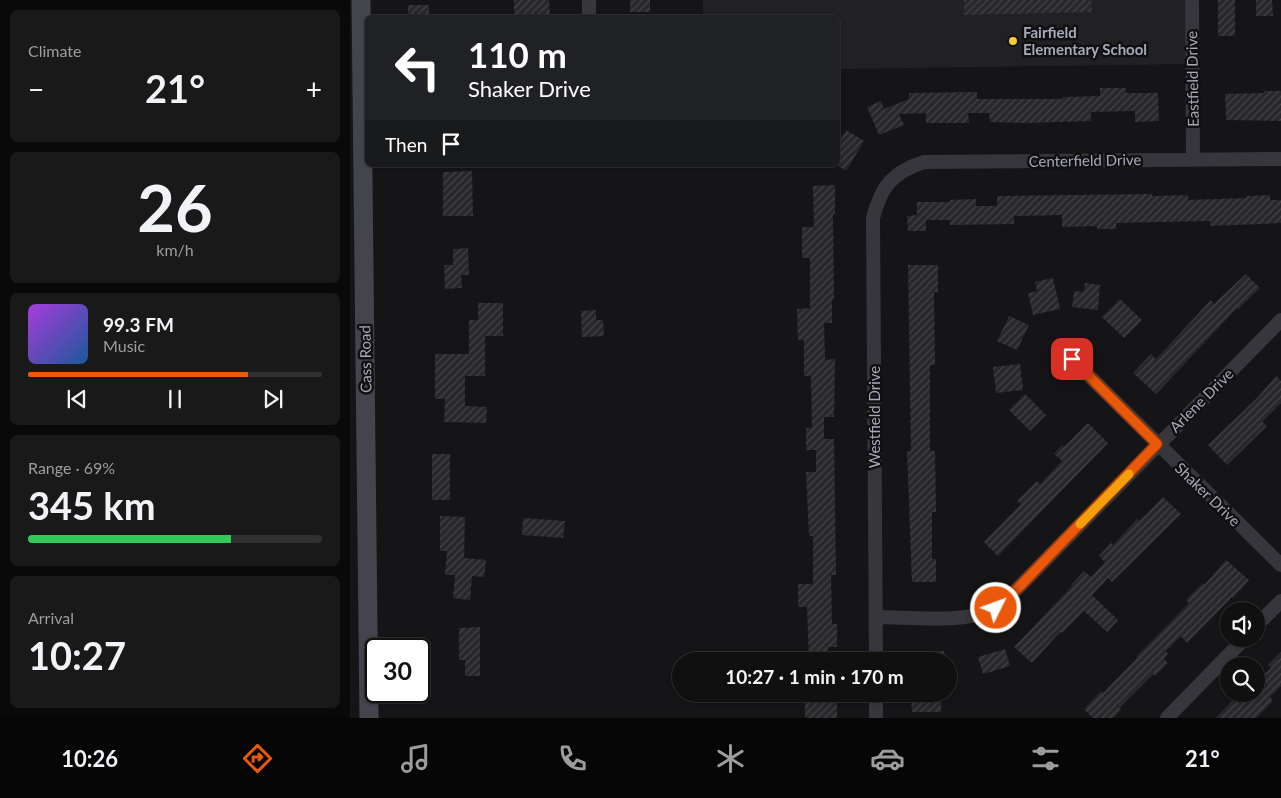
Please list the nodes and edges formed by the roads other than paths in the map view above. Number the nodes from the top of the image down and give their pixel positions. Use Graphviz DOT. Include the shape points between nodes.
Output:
graph roads {
  1 [pos="362,0"];
  2 [pos="589,0"];
  3 [pos="1192,0"];
  4 [pos="589,15"];
  5 [pos="1281,158"];
  6 [pos="1193,159"];
  7 [pos="893,178"];
  8 [pos="1281,320"];
  9 [pos="1072,359"];
  10 [pos="1157,444"];
  11 [pos="1281,565"];
  12 [pos="1281,601"];
  13 [pos="876,616"];
  14 [pos="1265,617"];
  15 [pos="1236,647"];
  16 [pos="876,652"];
  17 [pos="876,702"];
  18 [pos="369,718"];
  19 [pos="876,718"];
  20 [pos="1167,718"];
  1 -- 18 [label="street, Cass Road"];
  2 -- 4 [label="street"];
  3 -- 6 [label="street, Eastfield Drive"];
  5 -- 6 [label="street, Centerfield Drive"];
  6 -- 7 [label="street, Centerfield Drive" via="924,162"];
  7 -- 13 [label="street, Westfield Drive" via="877,202 873,218"];
  8 -- 10 [label="street, Arlene Drive"];
  9 -- 10 [label="street, Shaker Drive"];
  10 -- 11 [label="street, Shaker Drive"];
  10 -- 13 [label="street, Arlene Drive" via="996,608 973,617"];
  12 -- 14 [label="street"];
  13 -- 16 [label="street, Westfield Drive"];
  15 -- 20 [label="street"];
  17 -- 19 [label="street"];
}
